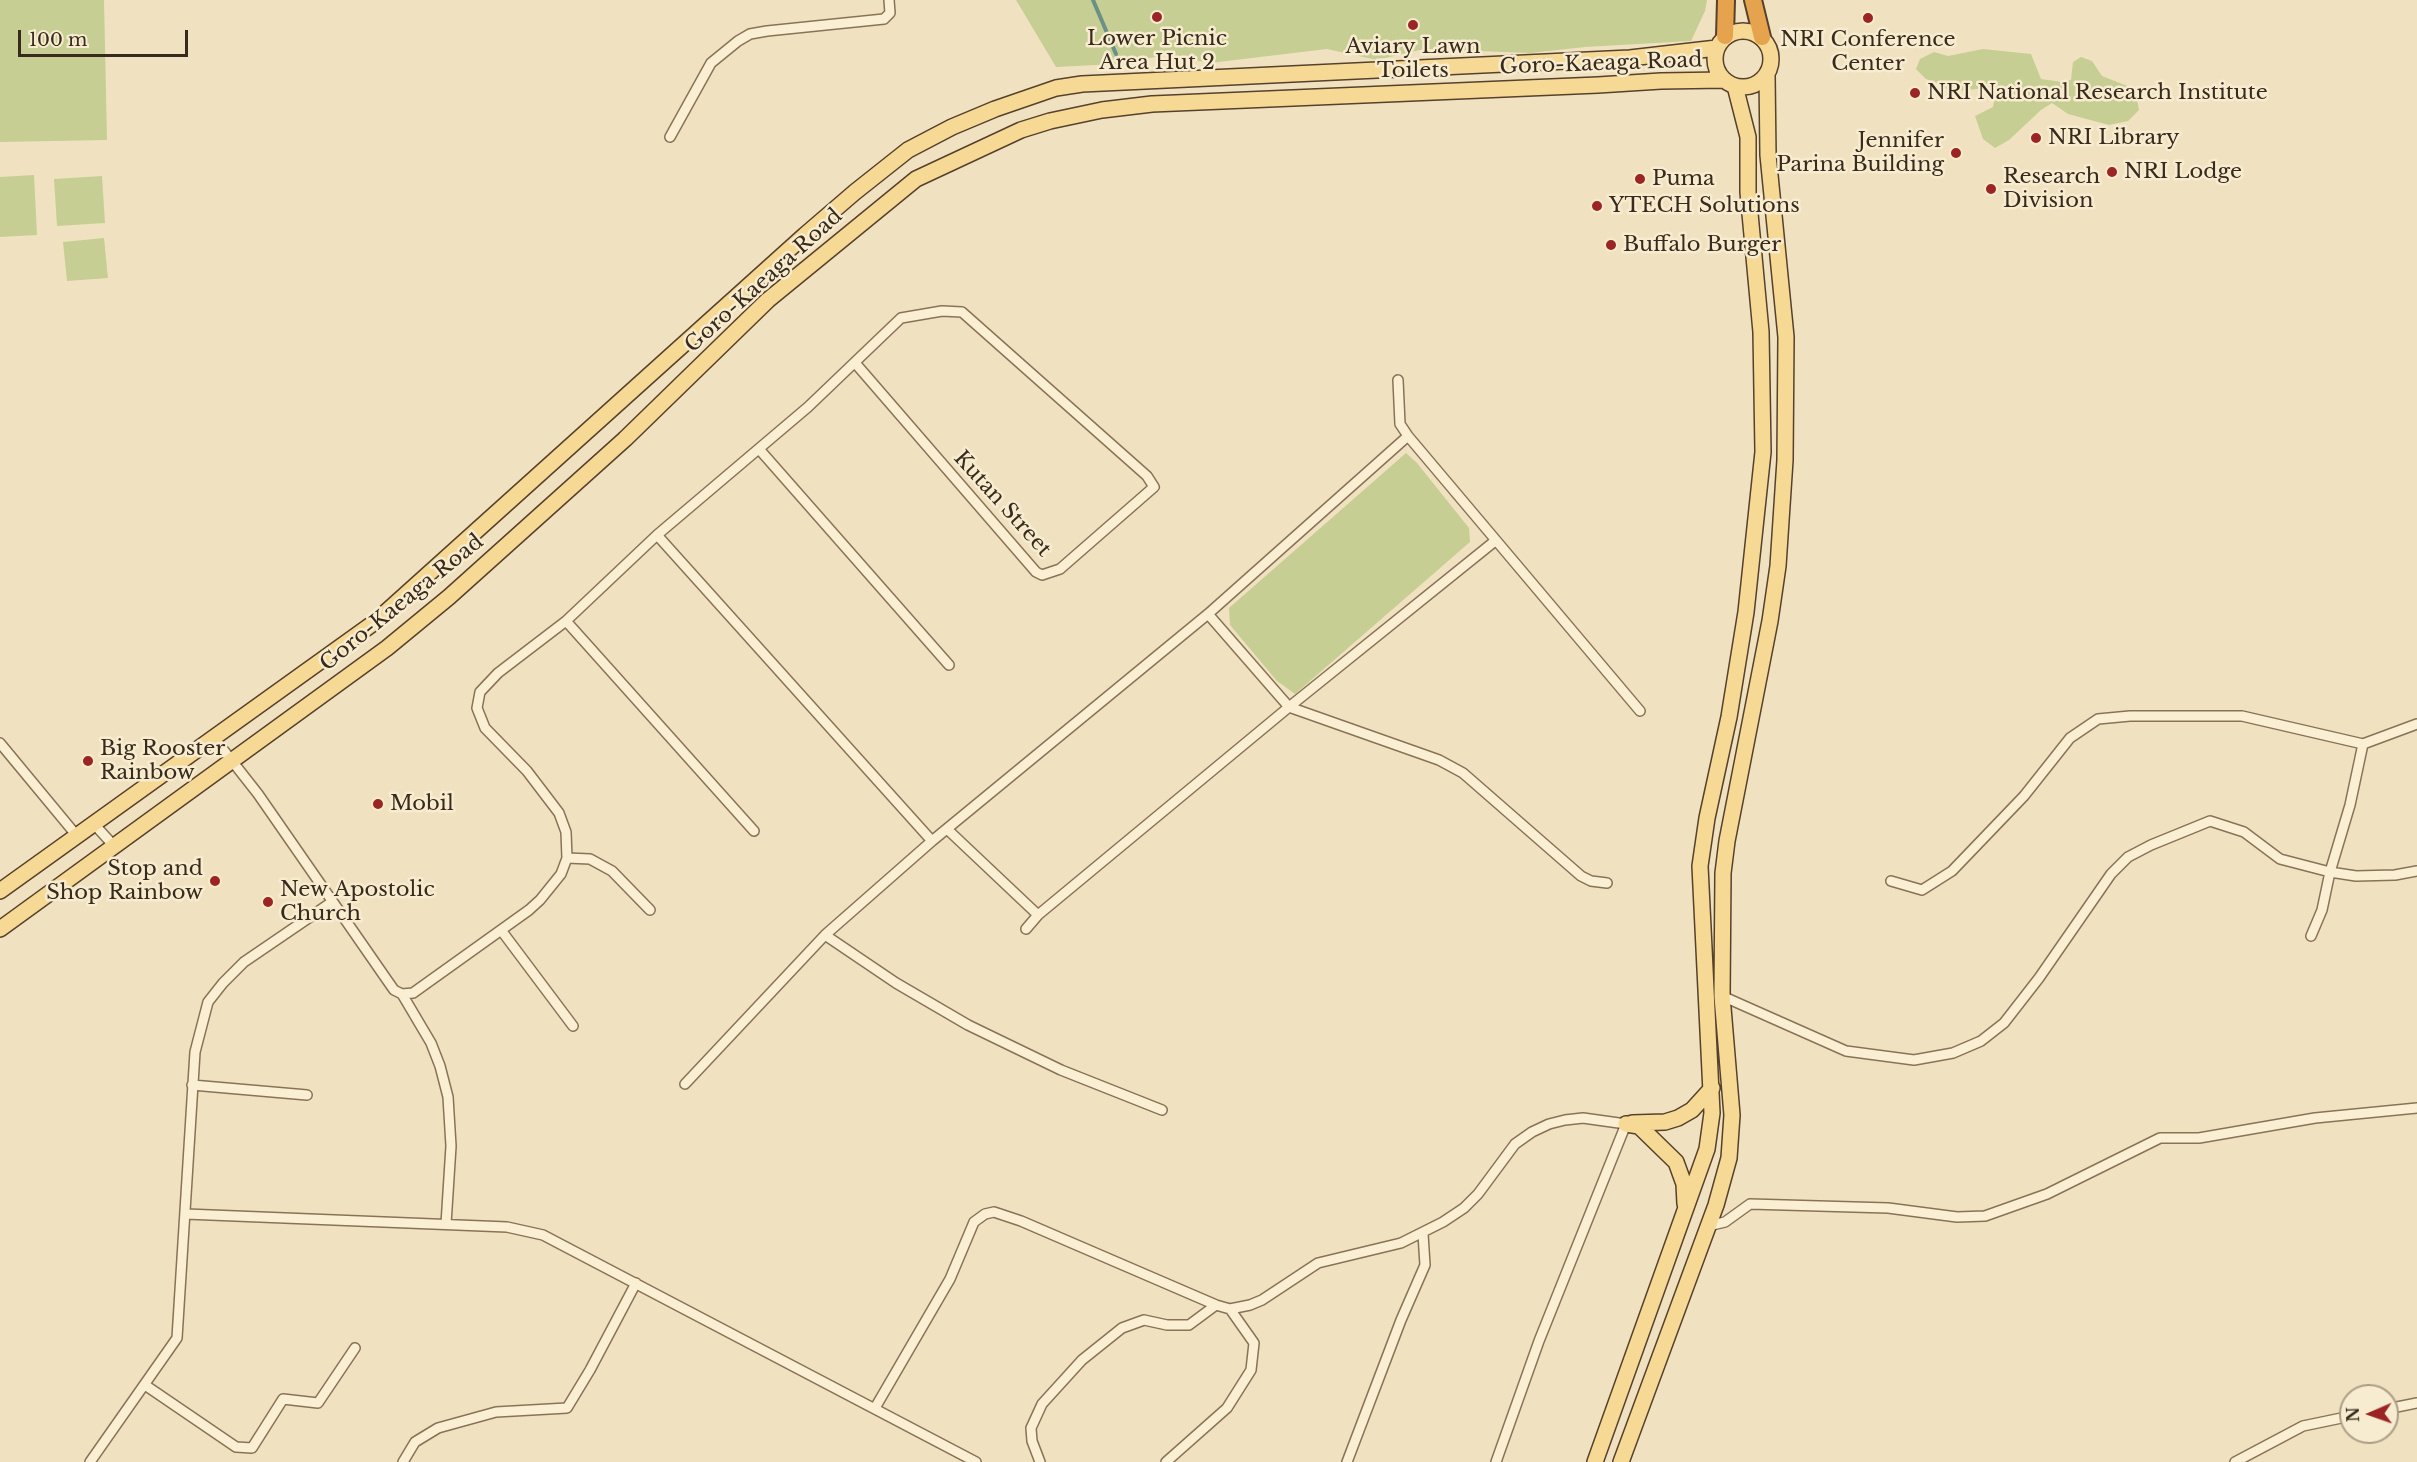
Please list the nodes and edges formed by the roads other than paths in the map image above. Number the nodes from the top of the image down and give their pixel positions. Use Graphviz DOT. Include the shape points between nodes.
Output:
graph roads {
  1 [pos="889,0"];
  2 [pos="1726,0"];
  3 [pos="1754,0"];
  4 [pos="1762,37"];
  5 [pos="1721,42"];
  6 [pos="1767,74"];
  7 [pos="1730,83"];
  8 [pos="670,137"];
  9 [pos="856,364"];
  10 [pos="1398,380"];
  11 [pos="1408,436"];
  12 [pos="759,449"];
  13 [pos="657,535"];
  14 [pos="1495,541"];
  15 [pos="1208,614"];
  16 [pos="566,621"];
  17 [pos="948,665"];
  18 [pos="1289,707"];
  19 [pos="1640,711"];
  20 [pos="2417,724"];
  21 [pos="214,738"];
  22 [pos="0,743"];
  23 [pos="2363,744"];
  24 [pos="232,761"];
  25 [pos="94,824"];
  26 [pos="947,829"];
  27 [pos="754,831"];
  28 [pos="77,836"];
  29 [pos="932,841"];
  30 [pos="114,846"];
  31 [pos="567,858"];
  32 [pos="2417,871"];
  33 [pos="2330,872"];
  34 [pos="1891,881"];
  35 [pos="1607,883"];
  36 [pos="0,891"];
  37 [pos="332,902"];
  38 [pos="650,910"];
  39 [pos="1038,915"];
  40 [pos="0,928"];
  41 [pos="1026,929"];
  42 [pos="501,930"];
  43 [pos="825,935"];
  44 [pos="2311,936"];
  45 [pos="402,994"];
  46 [pos="1722,996"];
  47 [pos="573,1026"];
  48 [pos="685,1084"];
  49 [pos="192,1085"];
  50 [pos="1712,1088"];
  51 [pos="307,1095"];
  52 [pos="2417,1108"];
  53 [pos="1162,1110"];
  54 [pos="1626,1124"];
  55 [pos="186,1214"];
  56 [pos="1684,1216"];
  57 [pos="446,1224"];
  58 [pos="1708,1226"];
  59 [pos="1423,1233"];
  60 [pos="636,1283"];
  61 [pos="1216,1305"];
  62 [pos="1230,1309"];
  63 [pos="355,1348"];
  64 [pos="145,1385"];
  65 [pos="2417,1403"];
  66 [pos="2399,1407"];
  67 [pos="875,1408"];
  68 [pos="2339,1418"];
  69 [pos="90,1462"];
  70 [pos="403,1462"];
  71 [pos="976,1462"];
  72 [pos="1040,1462"];
  73 [pos="1166,1462"];
  74 [pos="1347,1462"];
  75 [pos="1496,1462"];
  76 [pos="1595,1462"];
  77 [pos="1621,1462"];
  78 [pos="2235,1462"];
  1 -- 8 [label="street" via="890,13 884,20 767,31 738,41 711,63"];
  2 -- 5 [label="highway"];
  3 -- 4 [label="highway"];
  4 -- 5 [label="main road" via="1753,32 1734,31"];
  4 -- 6 [label="main road" via="1771,50"];
  5 -- 7 [label="main road" via="1715,65"];
  5 -- 21 [label="main road, Goro-Kaeaga Road" via="1630,58 1082,84 1056,88 952,127 908,150 855,192 375,622"];
  6 -- 7 [label="main road" via="1753,86"];
  6 -- 46 [label="main road" via="1768,155 1786,337 1785,460 1770,621 1725,857"];
  7 -- 24 [label="main road, Goro-Kaeaga Road" via="1661,81 1152,104 1050,121 997,140 916,179 768,300 625,439 449,597 387,648"];
  7 -- 50 [label="main road" via="1748,137 1748,192 1761,332 1763,452 1746,612 1701,866"];
  9 -- 9 [label="street, Kutan Street" via="902,318 962,312 1147,476 1155,488 1060,569 1042,575"];
  9 -- 12 [label="street"];
  10 -- 11 [label="street" via="1400,424"];
  11 -- 14 [label="street"];
  11 -- 15 [label="street"];
  12 -- 13 [label="street"];
  12 -- 17 [label="street"];
  13 -- 16 [label="street"];
  13 -- 29 [label="street"];
  14 -- 18 [label="street"];
  14 -- 19 [label="street"];
  15 -- 18 [label="street"];
  15 -- 26 [label="street"];
  16 -- 27 [label="street"];
  16 -- 31 [label="street" via="487,683 477,703 485,728 527,771 559,813 566,832"];
  18 -- 35 [label="street" via="1420,753 1463,773 1581,876"];
  18 -- 39 [label="street"];
  20 -- 23 [label="street"];
  21 -- 24 [label="street"];
  21 -- 25 [label="main road, Goro-Kaeaga Road"];
  22 -- 28 [label="street"];
  23 -- 33 [label="street"];
  23 -- 34 [label="street" via="2242,716 2098,719 2070,738 2024,796 1952,871 1922,890"];
  24 -- 30 [label="main road, Goro-Kaeaga Road"];
  24 -- 37 [label="street"];
  25 -- 28 [label="main road, Goro-Kaeaga Road"];
  25 -- 30 [label="street"];
  26 -- 29 [label="street"];
  26 -- 39 [label="street"];
  28 -- 36 [label="main road, Goro-Kaeaga Road"];
  29 -- 43 [label="street"];
  30 -- 40 [label="main road, Goro-Kaeaga Road"];
  31 -- 38 [label="street" via="590,859 612,871"];
  31 -- 42 [label="street" via="561,874 540,900"];
  32 -- 33 [label="street" via="2356,876"];
  33 -- 44 [label="street" via="2322,910"];
  33 -- 46 [label="street" via="2280,859 2244,832 2210,821 2151,845 2128,857 2112,874 2004,1023 1981,1041 1953,1053 1914,1060 1846,1051"];
  37 -- 45 [label="street" via="387,980"];
  37 -- 49 [label="street" via="244,962 208,1002 200,1026"];
  39 -- 41 [label="street"];
  42 -- 45 [label="street" via="413,993"];
  42 -- 47 [label="street"];
  43 -- 48 [label="street"];
  43 -- 53 [label="street" via="968,1025 1061,1070"];
  45 -- 57 [label="street" via="431,1043 448,1097 451,1146"];
  46 -- 58 [label="main road" via="1731,1135 1729,1158"];
  49 -- 51 [label="street"];
  49 -- 55 [label="street"];
  50 -- 54 [label="main road" via="1692,1110 1678,1118"];
  50 -- 56 [label="main road" via="1707,1149"];
  52 -- 58 [label="street" via="2315,1118 2199,1138 2160,1138 2047,1194 1985,1216 1888,1208 1750,1204 1725,1222"];
  54 -- 56 [label="main road" via="1639,1126 1676,1162 1684,1184"];
  54 -- 59 [label="street" via="1583,1118 1532,1132 1515,1144 1464,1208"];
  54 -- 75 [label="street" via="1539,1341"];
  55 -- 57 [label="street"];
  55 -- 64 [label="street" via="177,1338"];
  56 -- 76 [label="main road"];
  57 -- 60 [label="street" via="507,1227 543,1235"];
  58 -- 77 [label="main road"];
  59 -- 62 [label="street" via="1401,1243 1318,1263 1262,1300"];
  59 -- 74 [label="street" via="1425,1265"];
  60 -- 67 [label="street"];
  60 -- 70 [label="street" via="567,1408 496,1412 438,1428 415,1442"];
  61 -- 62 [label="street"];
  61 -- 67 [label="street" via="1021,1221 994,1212 985,1214 974,1222 950,1279"];
  61 -- 72 [label="street" via="1189,1325 1144,1320 1122,1328 1082,1360 1042,1404 1031,1428"];
  62 -- 73 [label="street" via="1254,1343 1251,1370 1227,1408"];
  63 -- 64 [label="street" via="318,1403 283,1399 252,1448 236,1447"];
  64 -- 69 [label="street"];
  65 -- 66 [label="street"];
  67 -- 71 [label="street"];
  68 -- 78 [label="street" via="2303,1426"];
}
